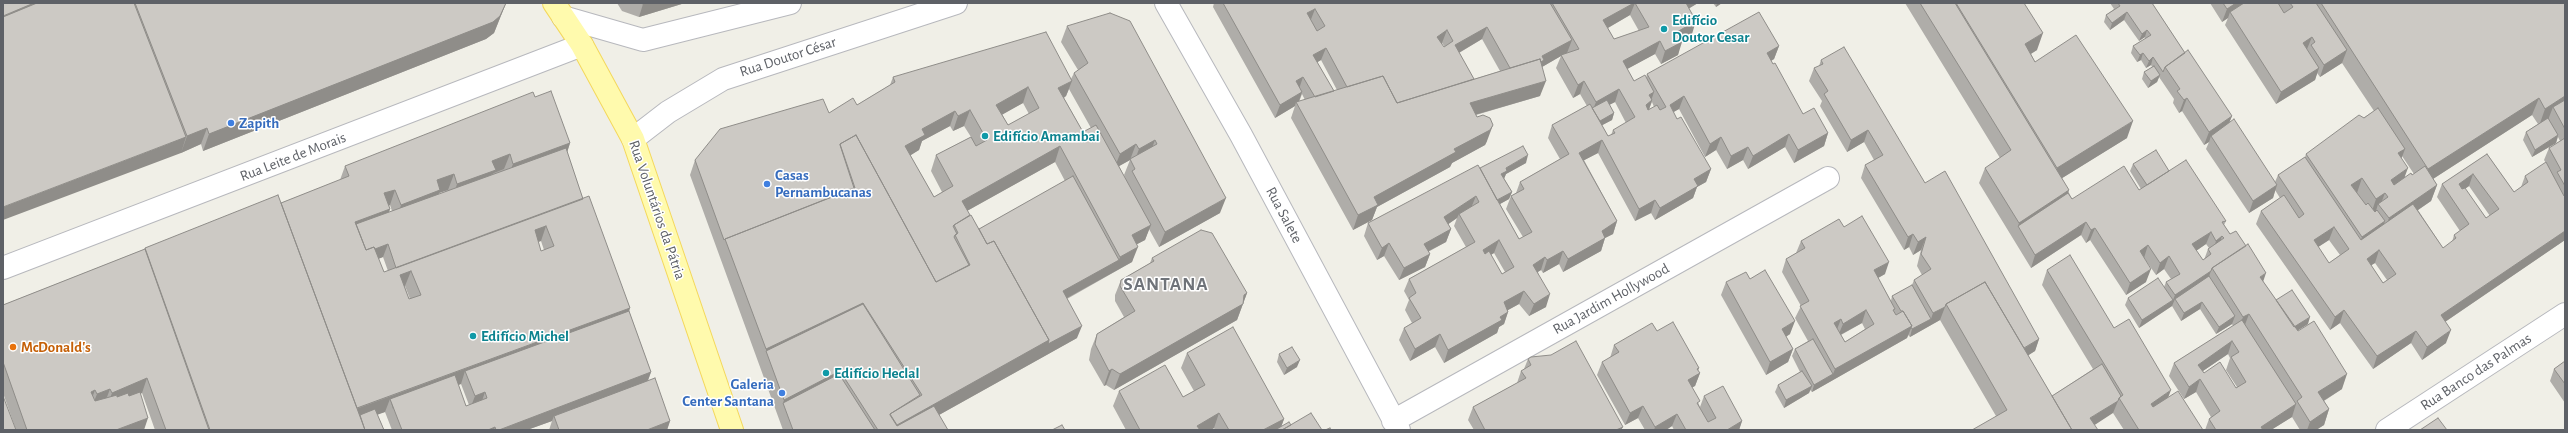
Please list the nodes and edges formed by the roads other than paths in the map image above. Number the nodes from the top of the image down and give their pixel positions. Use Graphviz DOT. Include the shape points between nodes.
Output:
graph roads {
  1 [pos="790,3"];
  2 [pos="956,3"];
  3 [pos="1166,3"];
  4 [pos="559,10"];
  5 [pos="582,45"];
  6 [pos="633,139"];
  7 [pos="1828,178"];
  8 [pos="3,268"];
  9 [pos="2565,314"];
  10 [pos="1396,425"];
  11 [pos="732,430"];
  12 [pos="2387,430"];
  1 -- 4 [label="street" via="643,40"];
  2 -- 6 [label="street, Rua Doutor César" via="723,78 668,112"];
  3 -- 10 [label="street, Rua Salete" via="1241,134"];
  4 -- 5 [label="main road, Rua Voluntários da Pátria"];
  5 -- 6 [label="main road, Rua Voluntários da Pátria"];
  5 -- 8 [label="street, Rua Leite de Morais"];
  6 -- 11 [label="main road, Rua Voluntários da Pátria"];
  7 -- 10 [label="street, Rua Jardim Hollywood"];
  9 -- 12 [label="street, Rua Banco das Palmas"];
}
